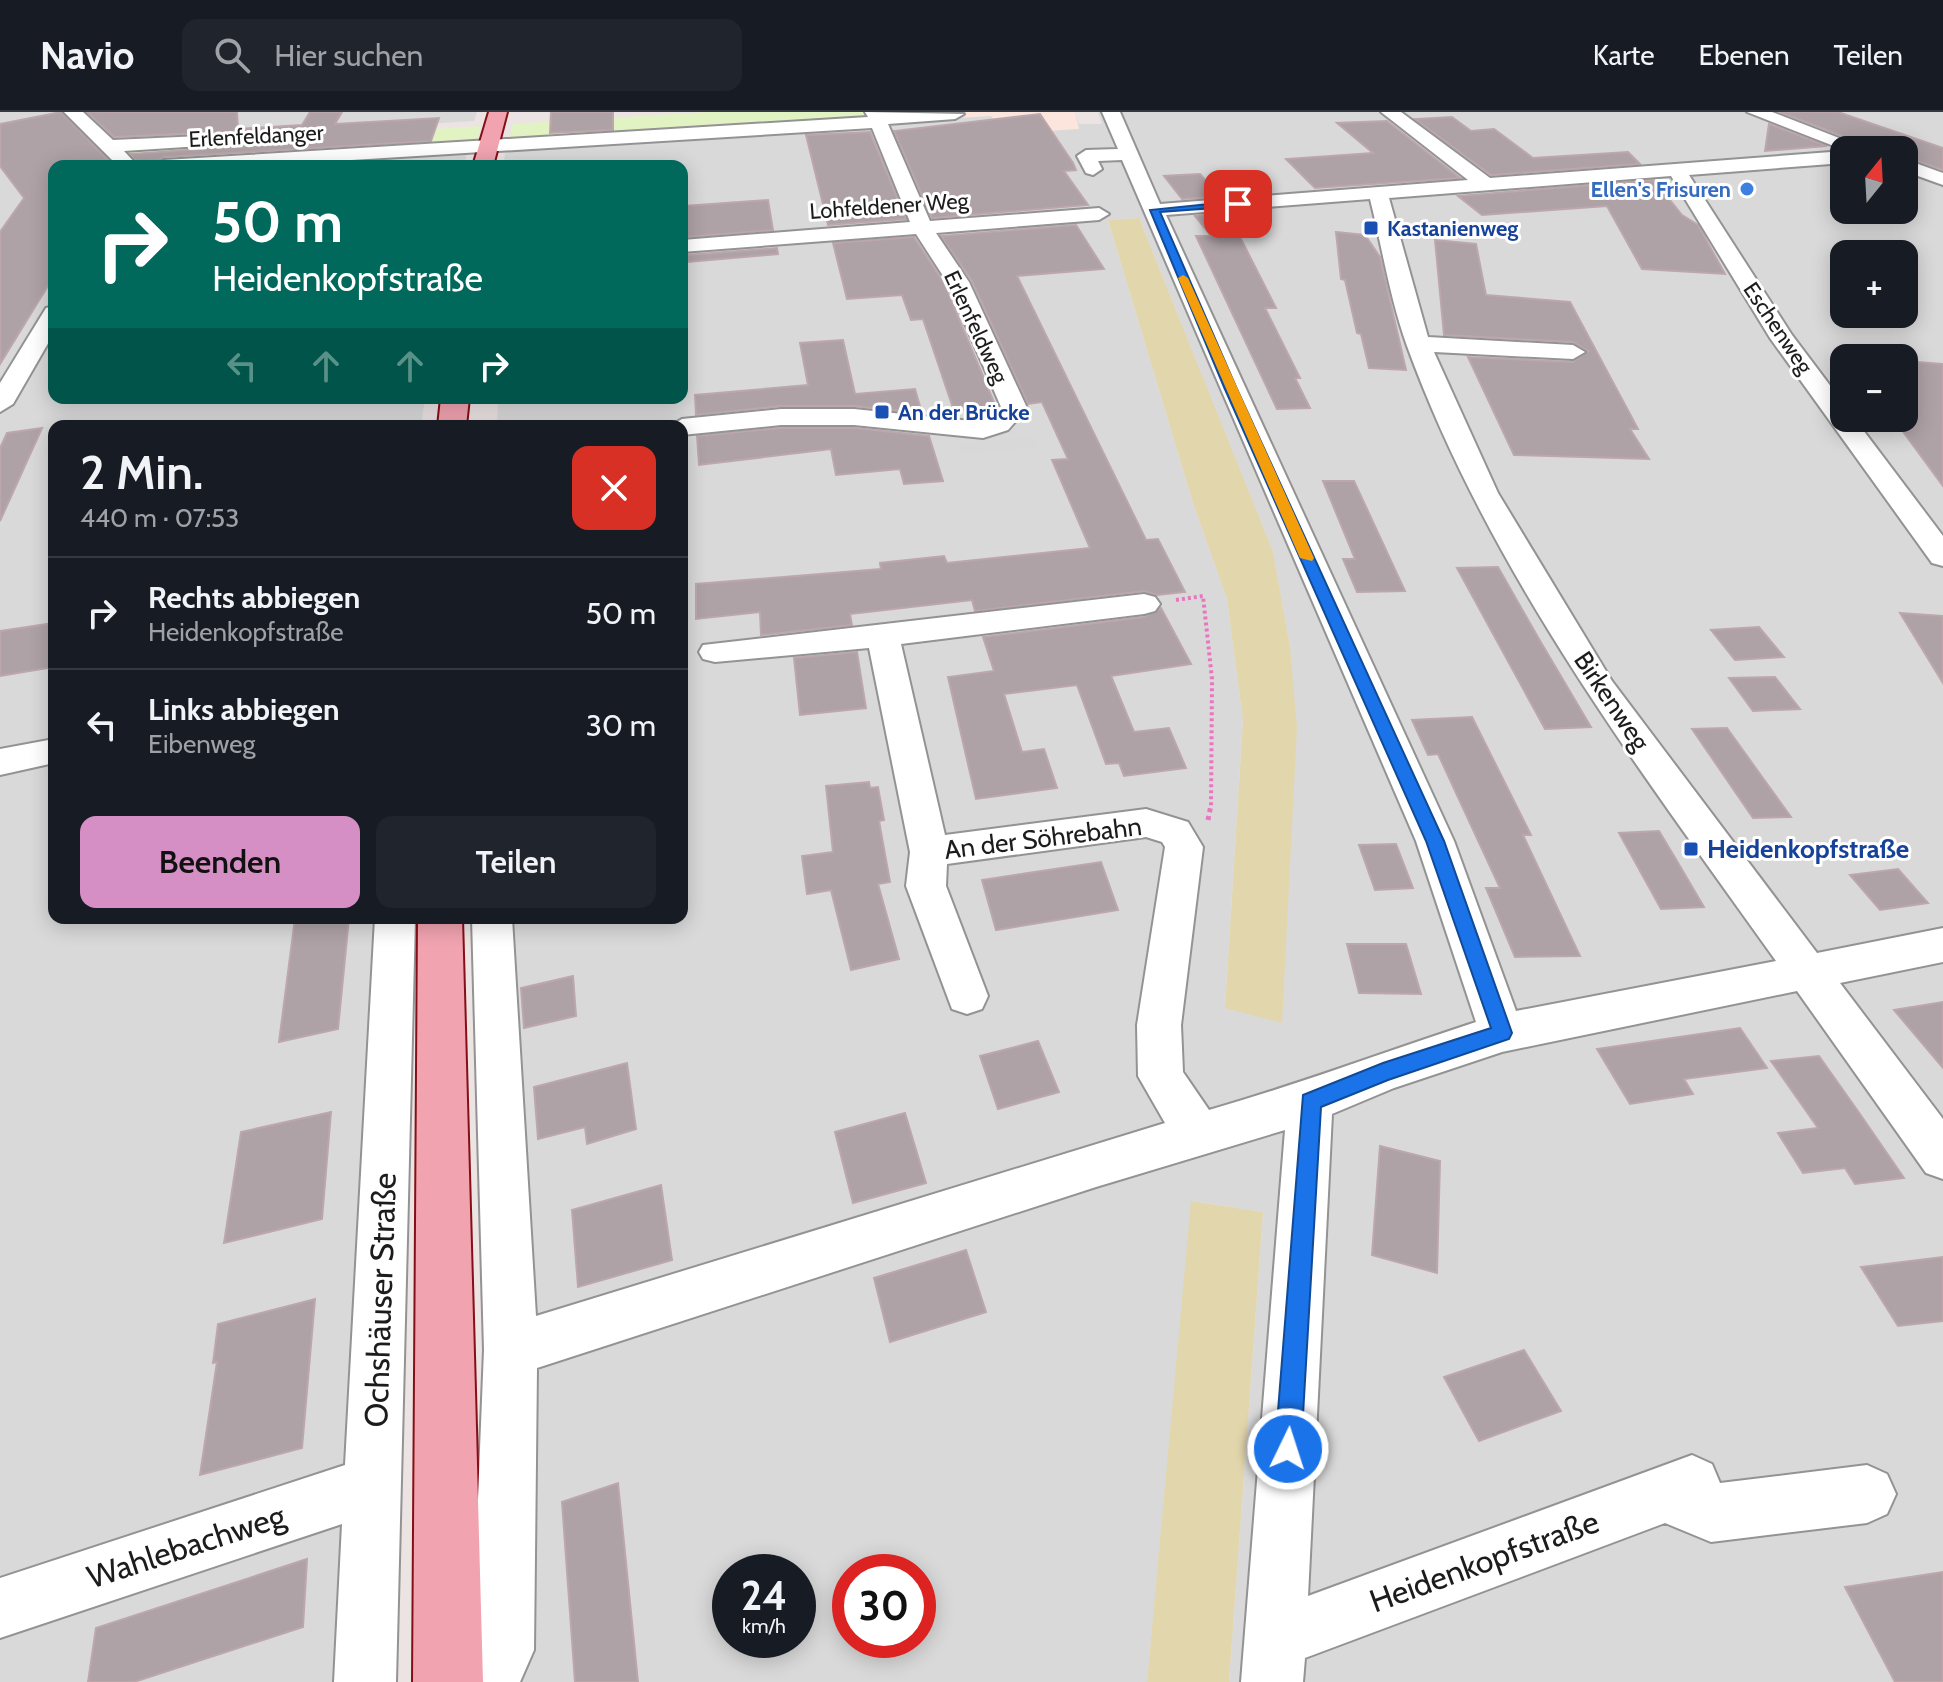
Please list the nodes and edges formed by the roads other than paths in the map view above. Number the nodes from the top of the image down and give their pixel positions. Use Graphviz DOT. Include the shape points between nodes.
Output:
graph roads {
  1 [pos="73,112"];
  2 [pos="1111,112"];
  3 [pos="1390,112"];
  4 [pos="1756,112"];
  5 [pos="955,114"];
  6 [pos="877,118"];
  7 [pos="496,120"];
  8 [pos="1830,138"];
  9 [pos="218,140"];
  10 [pos="110,146"];
  11 [pos="1129,154"];
  12 [pos="485,156"];
  13 [pos="1084,156"];
  14 [pos="1830,158"];
  15 [pos="123,160"];
  16 [pos="357,160"];
  17 [pos="1918,170"];
  18 [pos="1677,171"];
  19 [pos="1943,179"];
  20 [pos="1486,185"];
  21 [pos="1378,193"];
  22 [pos="1154,210"];
  23 [pos="1099,214"];
  24 [pos="922,227"];
  25 [pos="688,246"];
  26 [pos="48,323"];
  27 [pos="1418,344"];
  28 [pos="1573,352"];
  29 [pos="0,404"];
  30 [pos="688,426"];
  31 [pos="1943,557"];
  32 [pos="1144,604"];
  33 [pos="883,636"];
  34 [pos="715,652"];
  35 [pos="48,752"];
  36 [pos="0,762"];
  37 [pos="929,852"];
  38 [pos="395,924"];
  39 [pos="440,924"];
  40 [pos="492,924"];
  41 [pos="1943,945"];
  42 [pos="1809,974"];
  43 [pos="967,996"];
  44 [pos="1502,1033"];
  45 [pos="1310,1102"];
  46 [pos="1199,1135"];
  47 [pos="1943,1157"];
  48 [pos="511,1350"];
  49 [pos="372,1485"];
  50 [pos="1867,1494"];
  51 [pos="0,1608"];
  52 [pos="1274,1660"];
  53 [pos="365,1682"];
  54 [pos="448,1682"];
  55 [pos="488,1682"];
  1 -- 10 [label="street"];
  2 -- 11 [label="street"];
  3 -- 20 [label="street"];
  4 -- 8 [label="street"];
  5 -- 6 [label="street, Erlenfeldanger"];
  6 -- 12 [label="street, Erlenfeldanger"];
  6 -- 24 [label="street, Erlenfeldweg"];
  7 -- 12 [label="main road"];
  9 -- 10 [label="street, Erlenfeldanger"];
  10 -- 15 [label="street"];
  11 -- 13 [label="street"];
  11 -- 22 [label="street"];
  12 -- 16 [label="street, Erlenfeldanger"];
  14 -- 18 [label="street"];
  17 -- 19 [label="street"];
  18 -- 20 [label="street"];
  18 -- 31 [label="street, Eschenweg" via="1782,338"];
  20 -- 21 [label="street"];
  21 -- 22 [label="street"];
  21 -- 27 [label="street, Birkenweg"];
  22 -- 44 [label="street" via="1435,841"];
  23 -- 24 [label="street, Lohfeldener Weg"];
  24 -- 25 [label="street, Lohfeldener Weg"];
  24 -- 30 [label="street, Erlenfeldweg" via="958,282 1014,408 999,424 960,430 854,417 781,417"];
  26 -- 29 [label="street"];
  27 -- 28 [label="street"];
  27 -- 42 [label="street, Birkenweg" via="1484,493 1599,688"];
  32 -- 33 [label="street"];
  33 -- 34 [label="street"];
  33 -- 37 [label="street, An der Söhrebahn"];
  35 -- 36 [label="street"];
  37 -- 43 [label="street, An der Söhrebahn" via="926,886"];
  37 -- 46 [label="street, An der Söhrebahn" via="1146,823 1175,832 1184,847 1159,1025 1161,1076"];
  38 -- 49 [label="street, Ochshäuser Straße"];
  39 -- 54 [label="main road"];
  40 -- 48 [label="street"];
  41 -- 42 [label="street"];
  42 -- 44 [label="street"];
  42 -- 47 [label="street, Birkenweg"];
  44 -- 45 [label="street"];
  45 -- 46 [label="street"];
  45 -- 52 [label="street, Heidenkopfstraße"];
  46 -- 48 [label="street"];
  48 -- 55 [label="street" via="503,1650"];
  49 -- 51 [label="street, Wahlebachweg"];
  49 -- 53 [label="street, Ochshäuser Straße"];
  50 -- 52 [label="street, Heidenkopfstraße" via="1711,1513 1679,1489"];
}
